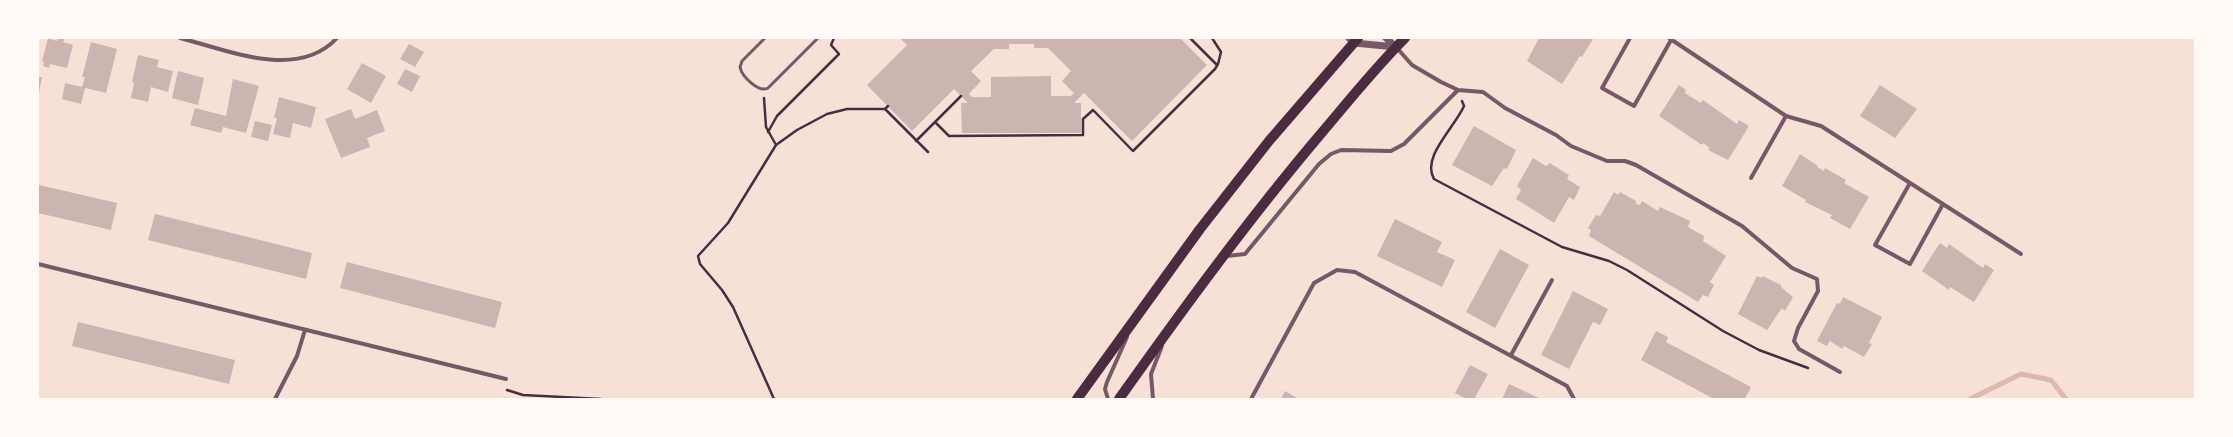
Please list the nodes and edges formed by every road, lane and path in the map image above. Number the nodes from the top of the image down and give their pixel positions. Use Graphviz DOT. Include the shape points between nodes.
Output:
graph roads {
  1 [pos="180,38"];
  2 [pos="337,38"];
  3 [pos="765,38"];
  4 [pos="818,38"];
  5 [pos="834,38"];
  6 [pos="1190,38"];
  7 [pos="1212,38"];
  8 [pos="1386,38"];
  9 [pos="1405,38"];
  10 [pos="1630,38"];
  11 [pos="1670,39"];
  12 [pos="1354,40"];
  13 [pos="1396,47"];
  14 [pos="1217,65"];
  15 [pos="763,90"];
  16 [pos="1458,90"];
  17 [pos="961,96"];
  18 [pos="888,106"];
  19 [pos="885,109"];
  20 [pos="1786,116"];
  21 [pos="935,122"];
  22 [pos="768,132"];
  23 [pos="916,141"];
  24 [pos="776,145"];
  25 [pos="928,152"];
  26 [pos="1751,178"];
  27 [pos="1910,183"];
  28 [pos="1943,204"];
  29 [pos="2021,254"];
  30 [pos="1224,256"];
  31 [pos="38,264"];
  32 [pos="1552,280"];
  33 [pos="1137,314"];
  34 [pos="305,330"];
  35 [pos="1167,331"];
  36 [pos="1511,355"];
  37 [pos="1822,362"];
  38 [pos="1840,372"];
  39 [pos="506,379"];
  40 [pos="274,399"];
  41 [pos="601,399"];
  42 [pos="774,399"];
  43 [pos="1077,399"];
  44 [pos="1108,399"];
  45 [pos="1119,399"];
  46 [pos="1153,399"];
  47 [pos="1251,399"];
  48 [pos="1574,399"];
  1 -- 2 [label="street" via="264,59 282,61 300,60 314,55 330,46"];
  3 -- 15 [label="lane" via="742,61 740,67 742,72"];
  4 -- 15 [label="lane"];
  5 -- 22 [label="path" via="831,45 839,54 777,116"];
  6 -- 14 [label="path"];
  7 -- 14 [label="path" via="1221,52"];
  8 -- 13 [label="street"];
  9 -- 13 [label="main road"];
  10 -- 11 [label="street" via="1602,88 1634,106"];
  11 -- 20 [label="street"];
  12 -- 13 [label="street"];
  12 -- 33 [label="main road" via="1270,141"];
  13 -- 16 [label="street" via="1412,65"];
  13 -- 30 [label="main road" via="1296,164"];
  14 -- 21 [label="path" via="1133,151 1093,110 1083,119 1083,135 949,136"];
  15 -- 22 [label="path"];
  16 -- 30 [label="street" via="1404,144 1391,151 1341,150 1331,154 1319,164 1246,254"];
  16 -- 37 [label="street" via="1483,92 1570,146 1607,161 1636,164 1742,226 1792,268 1817,279 1818,291 1798,328 1794,341 1799,349"];
  16 -- 37 [label="path" via="1464,106 1460,117 1432,155 1431,173 1434,179 1562,247 1609,261 1627,270 1759,350 1817,371"];
  17 -- 21 [label="path"];
  18 -- 19 [label="path"];
  19 -- 23 [label="path"];
  19 -- 24 [label="path" via="847,109 827,114"];
  20 -- 26 [label="street"];
  20 -- 27 [label="street" via="1821,126"];
  21 -- 23 [label="path"];
  22 -- 24 [label="path"];
  23 -- 25 [label="path"];
  24 -- 42 [label="path" via="728,224 698,256 700,264 733,307"];
  27 -- 28 [label="street"];
  27 -- 28 [label="street" via="1875,245 1910,264"];
  28 -- 29 [label="street"];
  30 -- 35 [label="main road"];
  31 -- 34 [label="street"];
  32 -- 36 [label="street"];
  33 -- 43 [label="main road"];
  33 -- 44 [label="street" via="1107,382 1105,389"];
  34 -- 39 [label="street"];
  34 -- 40 [label="street" via="298,356"];
  35 -- 45 [label="main road"];
  35 -- 46 [label="street" via="1151,374"];
  36 -- 47 [label="street" via="1356,272 1337,270 1314,283"];
  36 -- 48 [label="street" via="1567,386"];
  37 -- 38 [label="street"];
  39 -- 41 [label="path" via="503,389 524,395"];
}
